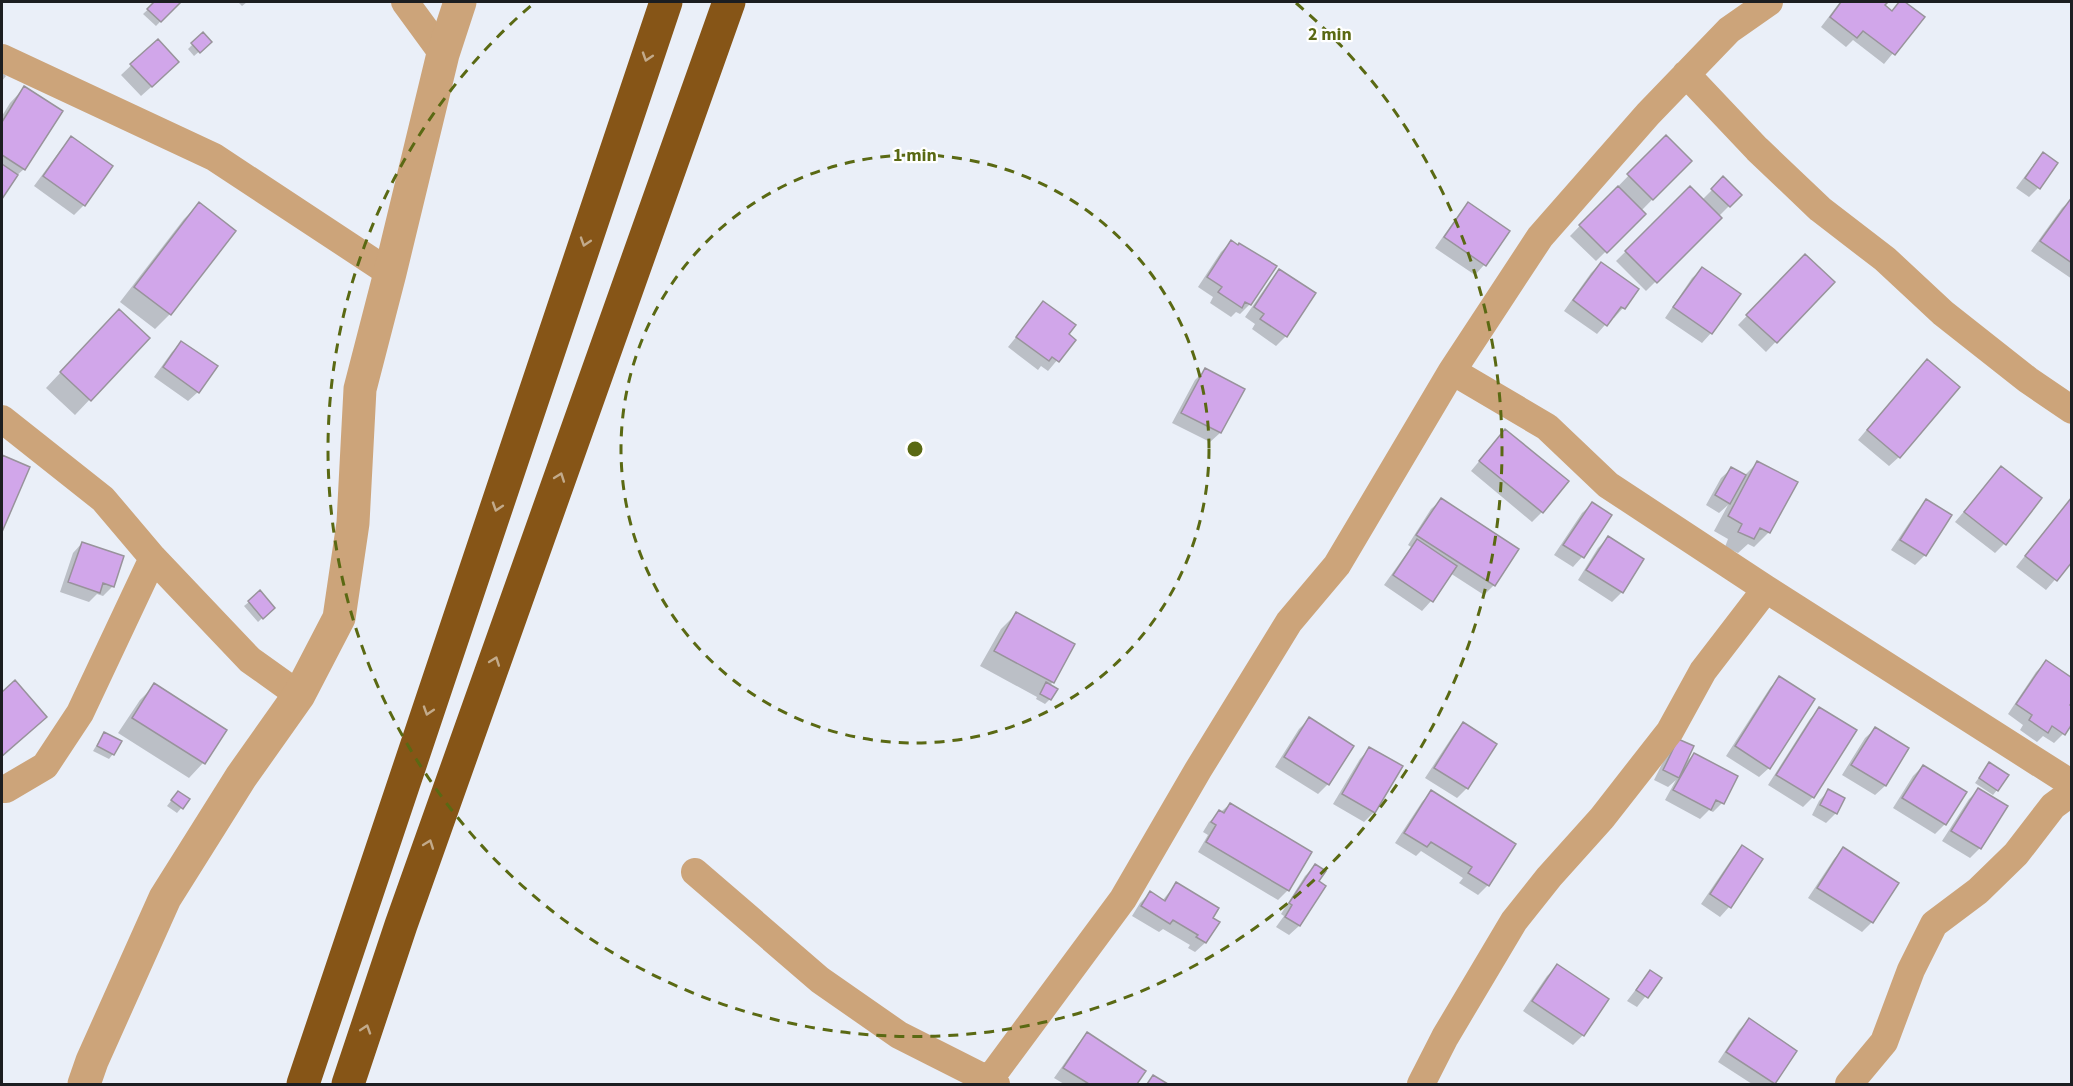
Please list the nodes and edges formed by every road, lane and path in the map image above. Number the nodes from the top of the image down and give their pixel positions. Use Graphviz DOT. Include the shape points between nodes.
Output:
graph roads {
  1 [pos="405,2"];
  2 [pos="460,2"];
  3 [pos="666,2"];
  4 [pos="729,2"];
  5 [pos="1768,2"];
  6 [pos="443,54"];
  7 [pos="2,58"];
  8 [pos="1686,74"];
  9 [pos="390,273"];
  10 [pos="1452,371"];
  11 [pos="2072,410"];
  12 [pos="2,419"];
  13 [pos="153,558"];
  14 [pos="1766,589"];
  15 [pos="299,695"];
  16 [pos="2072,783"];
  17 [pos="2,789"];
  18 [pos="2072,792"];
  19 [pos="695,872"];
  20 [pos="992,1082"];
  21 [pos="84,1084"];
  22 [pos="303,1084"];
  23 [pos="348,1084"];
  24 [pos="1421,1084"];
  25 [pos="1849,1084"];
  1 -- 6 [label="street"];
  2 -- 6 [label="street"];
  3 -- 22 [label="highway, one-way"];
  23 -- 4 [label="highway, one-way"];
  5 -- 8 [label="street" via="1729,30"];
  6 -- 9 [label="street"];
  7 -- 9 [label="street" via="214,158"];
  8 -- 10 [label="street" via="1540,237"];
  8 -- 11 [label="street" via="1820,209 2028,380"];
  9 -- 15 [label="street" via="360,389 353,523 339,618"];
  10 -- 14 [label="street" via="1547,427 1608,485"];
  10 -- 20 [label="street" via="1337,566 1289,622 1123,899 1056,987"];
  12 -- 13 [label="street" via="103,499"];
  13 -- 15 [label="street" via="250,660"];
  13 -- 17 [label="street" via="81,713 45,766"];
  14 -- 16 [label="street"];
  14 -- 24 [label="street" via="1703,671 1670,731 1514,921"];
  15 -- 21 [label="street" via="241,777 165,898"];
  18 -- 25 [label="street" via="2053,806 2016,854 1978,891 1934,924 1911,970 1884,1042"];
  19 -- 20 [label="street" via="820,980 899,1035"];
}
